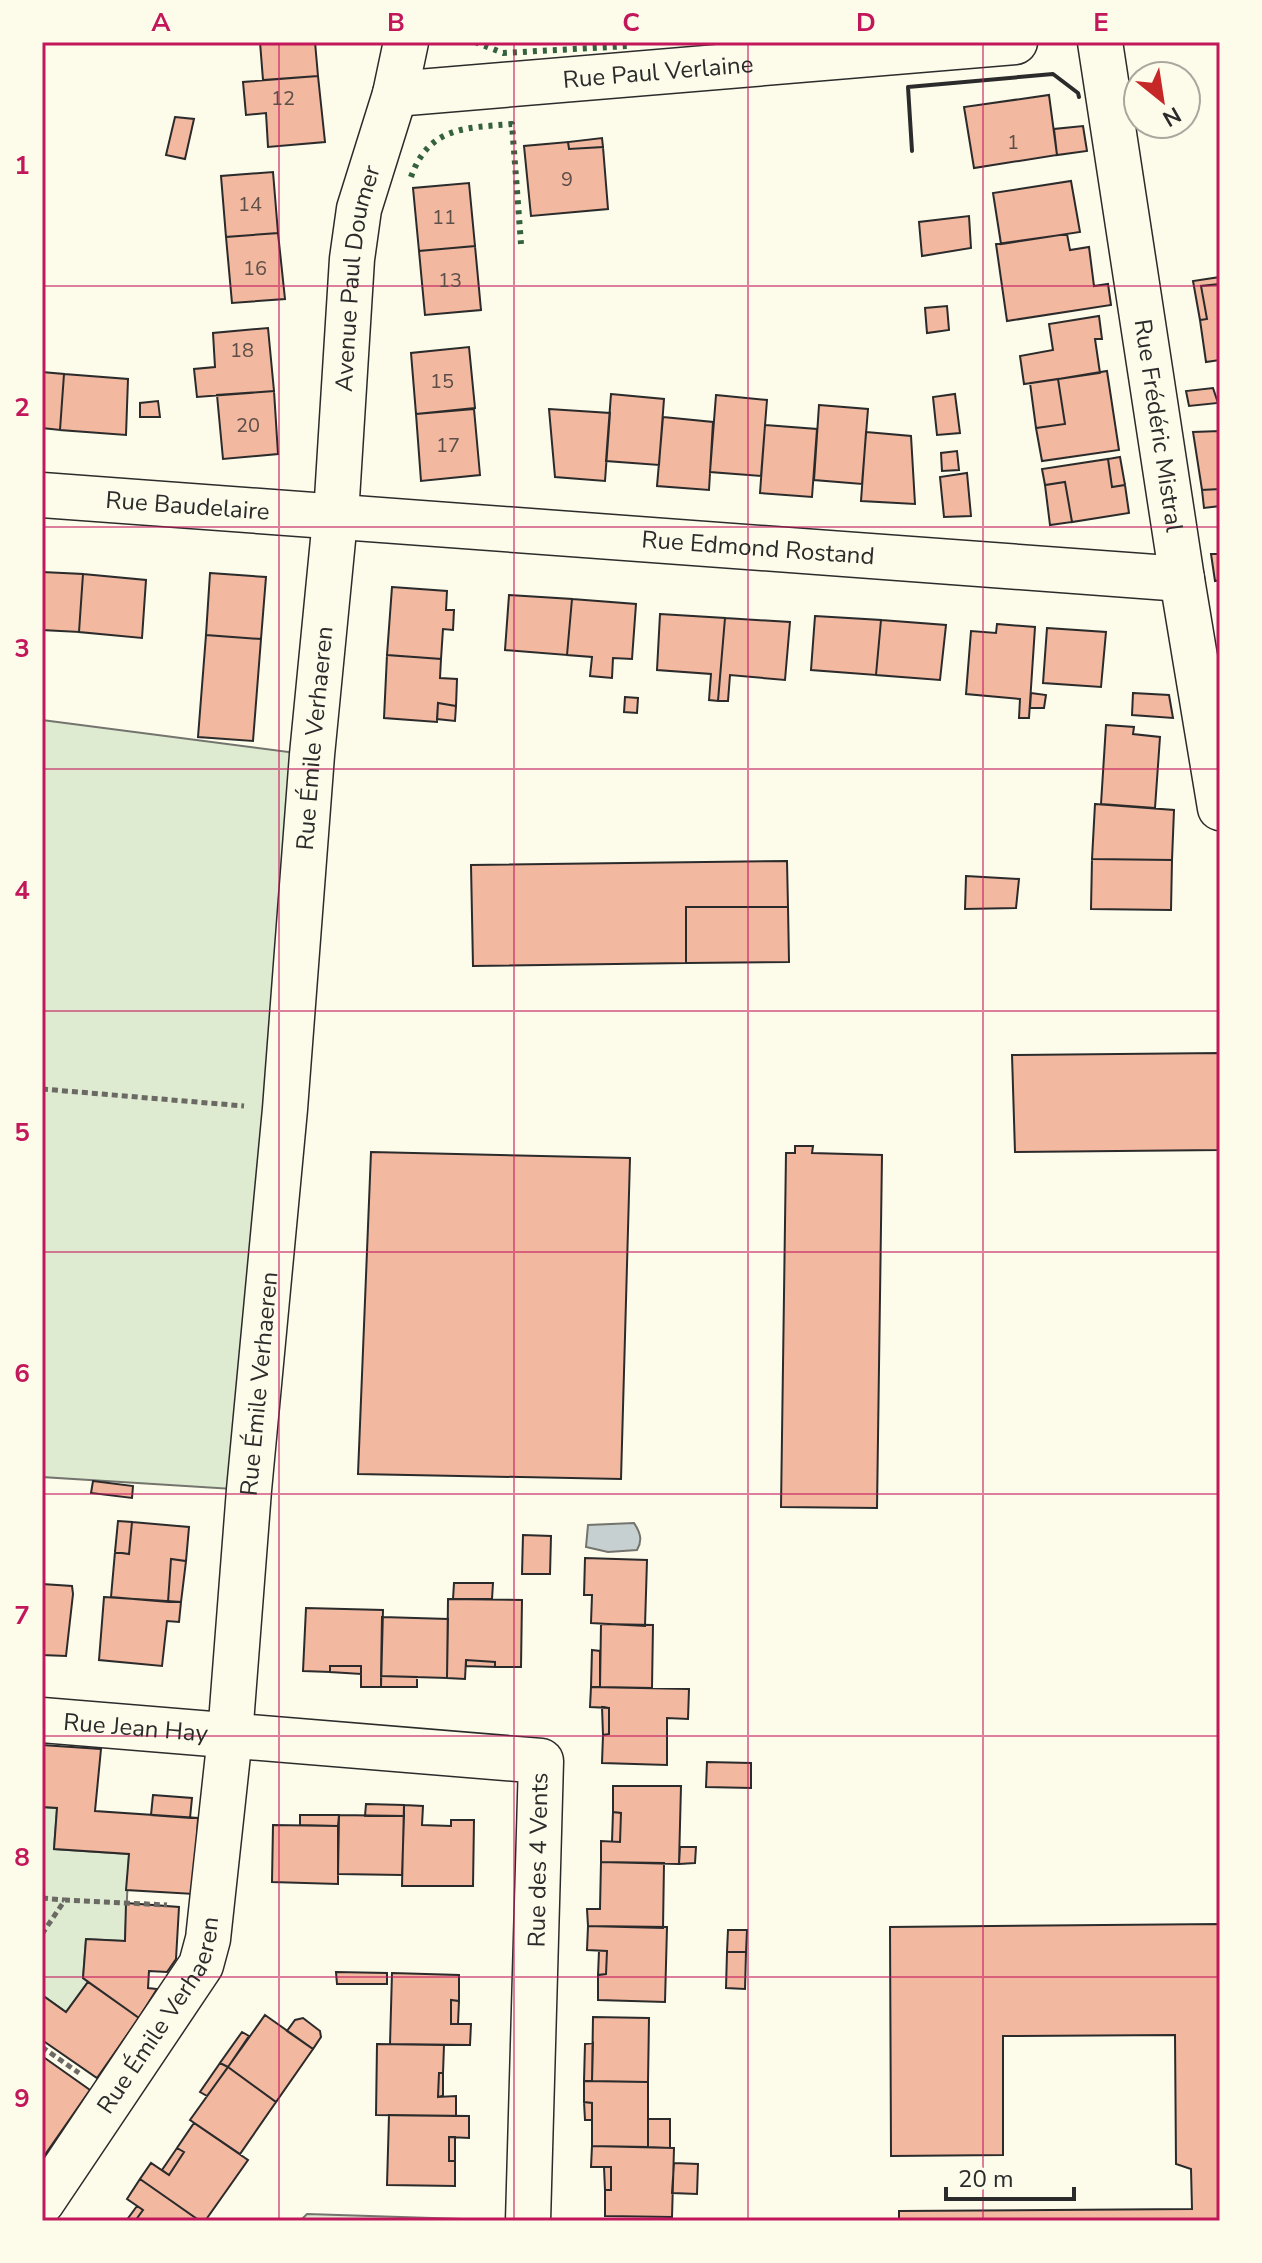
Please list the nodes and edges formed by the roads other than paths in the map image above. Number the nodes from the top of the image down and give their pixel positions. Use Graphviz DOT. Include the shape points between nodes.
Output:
graph roads {
  1 [pos="406,42"];
  2 [pos="1015,42"];
  3 [pos="1100,42"];
  4 [pos="395,94"];
  5 [pos="42,495"];
  6 [pos="335,518"];
  7 [pos="1182,579"];
  8 [pos="1220,808"];
  9 [pos="42,1720"];
  10 [pos="230,1736"];
  11 [pos="42,2202"];
  12 [pos="528,2221"];
  1 -- 4 [label="street, Avenue Paul Doumer"];
  2 -- 4 [label="street, Rue Paul Verlaine"];
  3 -- 7 [label="street, Rue Frédéric Mistral"];
  4 -- 6 [label="street, Avenue Paul Doumer" via="359,209"];
  5 -- 6 [label="street, Rue Baudelaire"];
  6 -- 7 [label="street, Rue Edmond Rostand"];
  6 -- 10 [label="street, Rue Émile Verhaeren"];
  7 -- 8 [label="street, Rue Frédéric Mistral"];
  9 -- 10 [label="street, Rue Jean Hay"];
  10 -- 11 [label="street, Rue Émile Verhaeren" via="201,1965"];
  10 -- 12 [label="street, Rue des 4 Vents" via="541,1761"];
}
